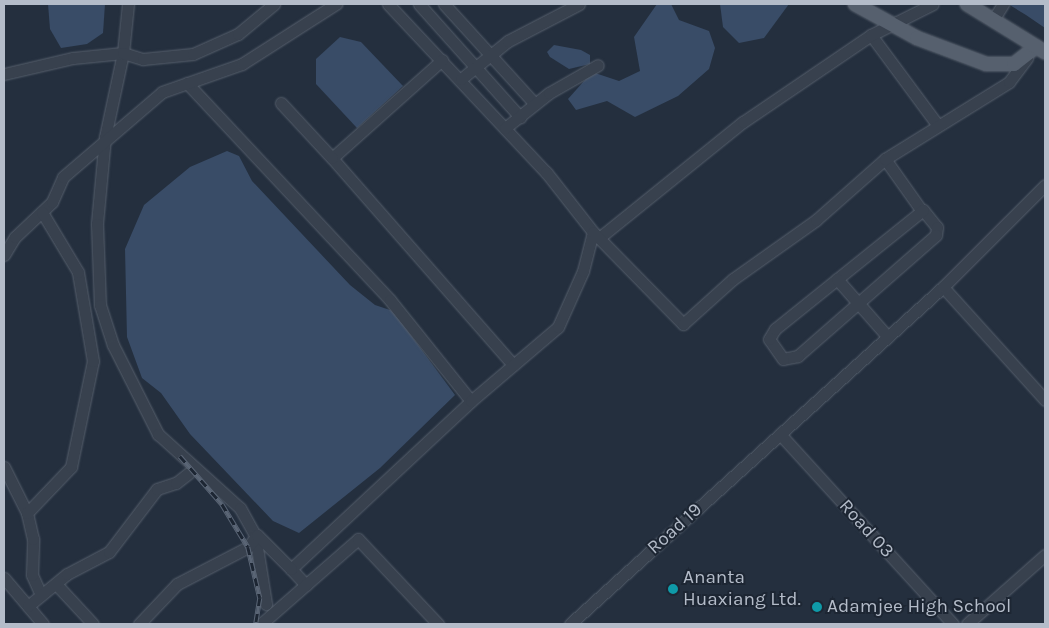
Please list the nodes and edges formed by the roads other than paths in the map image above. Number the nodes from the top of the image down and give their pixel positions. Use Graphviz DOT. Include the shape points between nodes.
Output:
graph roads {
  1 [pos="128,4"];
  2 [pos="274,4"];
  3 [pos="336,4"];
  4 [pos="388,4"];
  5 [pos="394,4"];
  6 [pos="401,4"];
  7 [pos="420,4"];
  8 [pos="444,4"];
  9 [pos="579,4"];
  10 [pos="855,4"];
  11 [pos="933,4"];
  12 [pos="968,4"];
  13 [pos="1002,4"];
  14 [pos="993,20"];
  15 [pos="890,23"];
  16 [pos="871,35"];
  17 [pos="1040,50"];
  18 [pos="123,54"];
  19 [pos="490,56"];
  20 [pos="442,60"];
  21 [pos="598,65"];
  22 [pos="475,67"];
  23 [pos="4,74"];
  24 [pos="461,78"];
  25 [pos="187,83"];
  26 [pos="281,103"];
  27 [pos="535,104"];
  28 [pos="520,116"];
  29 [pos="936,123"];
  30 [pos="505,128"];
  31 [pos="104,141"];
  32 [pos="332,158"];
  33 [pos="885,159"];
  34 [pos="1045,185"];
  35 [pos="919,207"];
  36 [pos="42,212"];
  37 [pos="596,235"];
  38 [pos="4,255"];
  39 [pos="837,279"];
  40 [pos="943,287"];
  41 [pos="859,303"];
  42 [pos="888,337"];
  43 [pos="514,365"];
  44 [pos="1045,400"];
  45 [pos="471,401"];
  46 [pos="780,434"];
  47 [pos="4,466"];
  48 [pos="189,473"];
  49 [pos="27,513"];
  50 [pos="1045,555"];
  51 [pos="291,569"];
  52 [pos="4,578"];
  53 [pos="56,584"];
  54 [pos="306,585"];
  55 [pos="41,595"];
  56 [pos="266,604"];
  57 [pos="28,606"];
  58 [pos="43,624"];
  59 [pos="93,624"];
  60 [pos="139,624"];
  61 [pos="261,624"];
  62 [pos="438,624"];
  63 [pos="570,624"];
  64 [pos="953,624"];
  65 [pos="967,624"];
  1 -- 18 [label="street"];
  2 -- 18 [label="street" via="218,45 166,58 143,59"];
  3 -- 25 [label="street" via="242,64"];
  4 -- 20 [label="street"];
  5 -- 6 [label="street" via="396,8"];
  7 -- 22 [label="street"];
  8 -- 19 [label="street"];
  9 -- 19 [label="street" via="541,20"];
  10 -- 15 [label="main road"];
  11 -- 15 [label="street"];
  12 -- 14 [label="main road"];
  13 -- 14 [label="street"];
  14 -- 17 [label="main road"];
  15 -- 16 [label="street"];
  15 -- 17 [label="main road" via="986,64 1014,64"];
  16 -- 29 [label="street"];
  16 -- 37 [label="street" via="714,142"];
  17 -- 29 [label="street" via="1009,82"];
  18 -- 23 [label="street" via="72,58"];
  18 -- 31 [label="street"];
  19 -- 22 [label="street"];
  19 -- 27 [label="street"];
  20 -- 24 [label="street"];
  20 -- 32 [label="street"];
  21 -- 27 [label="street"];
  22 -- 24 [label="street"];
  22 -- 28 [label="street"];
  24 -- 30 [label="street"];
  25 -- 31 [label="street" via="162,92"];
  25 -- 45 [label="street" via="390,300"];
  26 -- 32 [label="street"];
  27 -- 28 [label="street"];
  28 -- 30 [label="street"];
  29 -- 33 [label="street"];
  30 -- 37 [label="street"];
  31 -- 36 [label="street" via="63,178 56,196"];
  31 -- 56 [label="street" via="97,224 98,288 105,322 158,434 240,508 258,544"];
  32 -- 43 [label="street"];
  33 -- 35 [label="street"];
  33 -- 37 [label="street" via="816,220 733,279 683,324"];
  34 -- 40 [label="street, Road 19"];
  36 -- 38 [label="street" via="15,237"];
  36 -- 49 [label="street" via="78,272 93,361 70,467"];
  37 -- 43 [label="street" via="558,327"];
  39 -- 41 [label="street"];
  39 -- 41 [label="street" via="771,335 783,359 798,356"];
  39 -- 41 [label="street" via="927,211 937,228 936,235"];
  40 -- 42 [label="street, Road 19"];
  40 -- 44 [label="street"];
  41 -- 42 [label="street"];
  42 -- 46 [label="street, Road 19"];
  43 -- 45 [label="street"];
  45 -- 51 [label="street"];
  46 -- 63 [label="street, Road 19"];
  46 -- 64 [label="street, Road 03"];
  47 -- 49 [label="street"];
  48 -- 53 [label="street" via="176,483 157,488 109,552"];
  49 -- 55 [label="street" via="33,539 32,575"];
  50 -- 65 [label="street"];
  51 -- 54 [label="street"];
  51 -- 60 [label="street" via="257,535 248,548 177,584"];
  52 -- 57 [label="street"];
  53 -- 55 [label="street"];
  53 -- 59 [label="street"];
  54 -- 61 [label="street"];
  54 -- 62 [label="street" via="358,539"];
  55 -- 57 [label="street"];
  57 -- 58 [label="street"];
}
